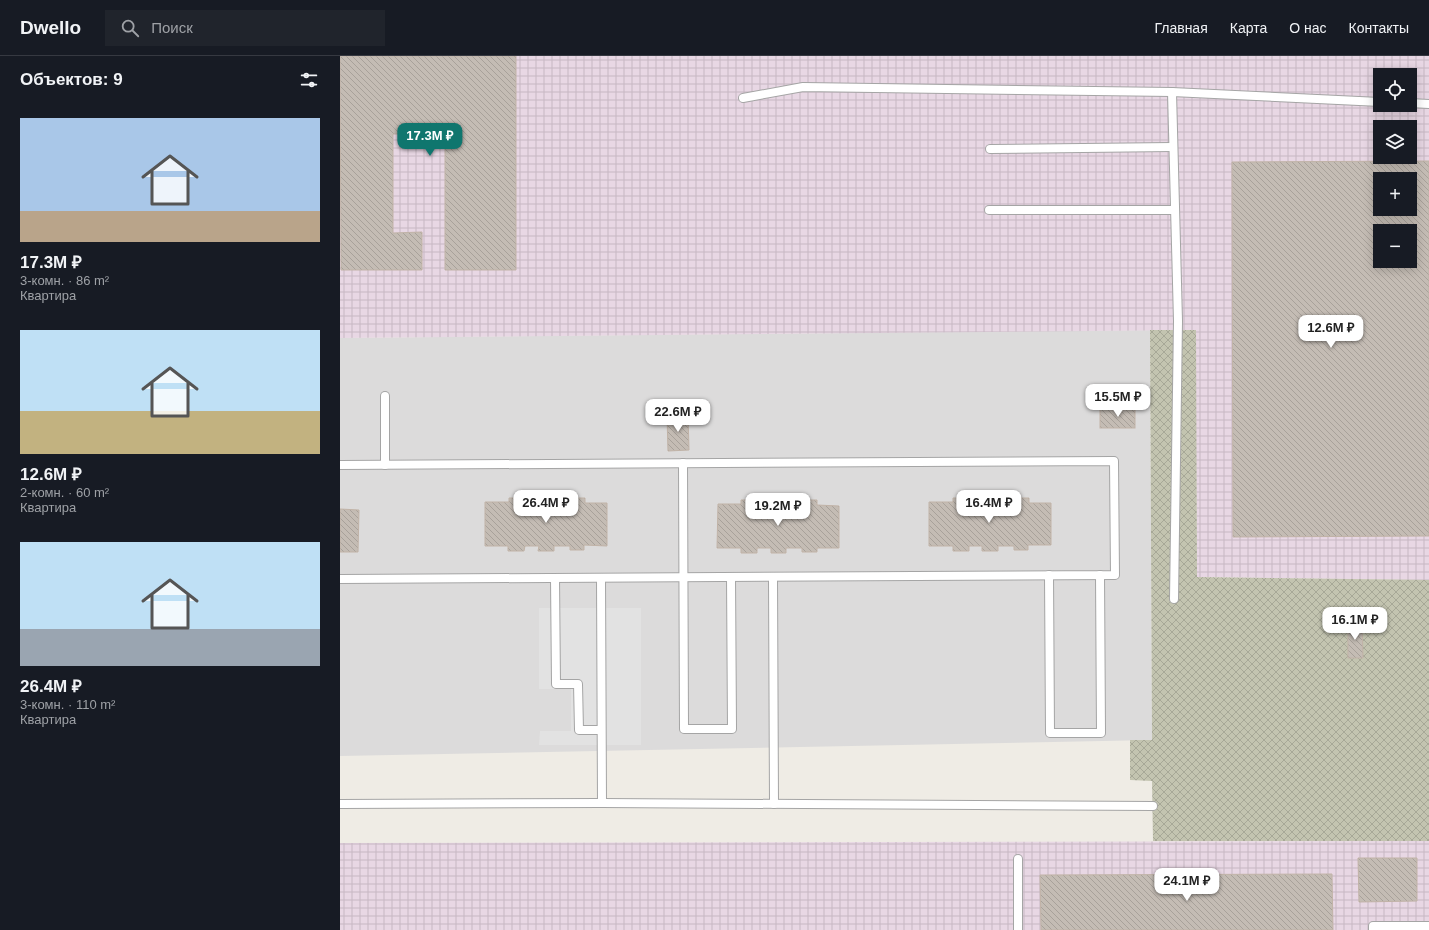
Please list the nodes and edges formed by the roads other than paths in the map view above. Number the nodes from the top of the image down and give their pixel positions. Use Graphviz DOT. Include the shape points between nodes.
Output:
graph roads {
  1 [pos="1172,92"];
  2 [pos="743,98"];
  3 [pos="1373,102"];
  4 [pos="1417,103"];
  5 [pos="1429,104"];
  6 [pos="1173,147"];
  7 [pos="990,149"];
  8 [pos="989,210"];
  9 [pos="1175,210"];
  10 [pos="385,396"];
  11 [pos="683,463"];
  12 [pos="340,465"];
  13 [pos="385,465"];
  14 [pos="1049,575"];
  15 [pos="1100,575"];
  16 [pos="683,577"];
  17 [pos="731,577"];
  18 [pos="773,577"];
  19 [pos="555,578"];
  20 [pos="601,578"];
  21 [pos="340,579"];
  22 [pos="1174,599"];
  23 [pos="601,730"];
  24 [pos="602,803"];
  25 [pos="340,804"];
  26 [pos="774,804"];
  27 [pos="1153,806"];
  28 [pos="1018,859"];
  29 [pos="1429,926"];
  30 [pos="1018,930"];
  31 [pos="1373,930"];
  1 -- 2 [label="lane" via="803,86"];
  1 -- 3 [label="lane"];
  1 -- 6 [label="lane"];
  4 -- 5 [label="lane"];
  6 -- 7 [label="lane"];
  6 -- 9 [label="lane"];
  8 -- 9 [label="lane"];
  9 -- 22 [label="lane" via="1178,328"];
  10 -- 13 [label="lane"];
  11 -- 13 [label="lane"];
  11 -- 15 [label="lane" via="1114,461 1114,575"];
  11 -- 16 [label="lane"];
  12 -- 13 [label="lane"];
  14 -- 15 [label="lane"];
  14 -- 15 [label="lane" via="1050,733 1101,733"];
  14 -- 18 [label="lane"];
  16 -- 17 [label="lane"];
  16 -- 17 [label="lane" via="684,729 732,729"];
  16 -- 20 [label="lane"];
  17 -- 18 [label="lane"];
  18 -- 26 [label="lane"];
  19 -- 20 [label="lane"];
  19 -- 21 [label="lane"];
  19 -- 23 [label="lane" via="556,684 578,684 579,730"];
  20 -- 23 [label="lane"];
  23 -- 24 [label="lane"];
  24 -- 25 [label="lane"];
  24 -- 26 [label="lane"];
  26 -- 27 [label="lane"];
  28 -- 30 [label="lane"];
  29 -- 31 [label="lane" via="1373,926"];
}
